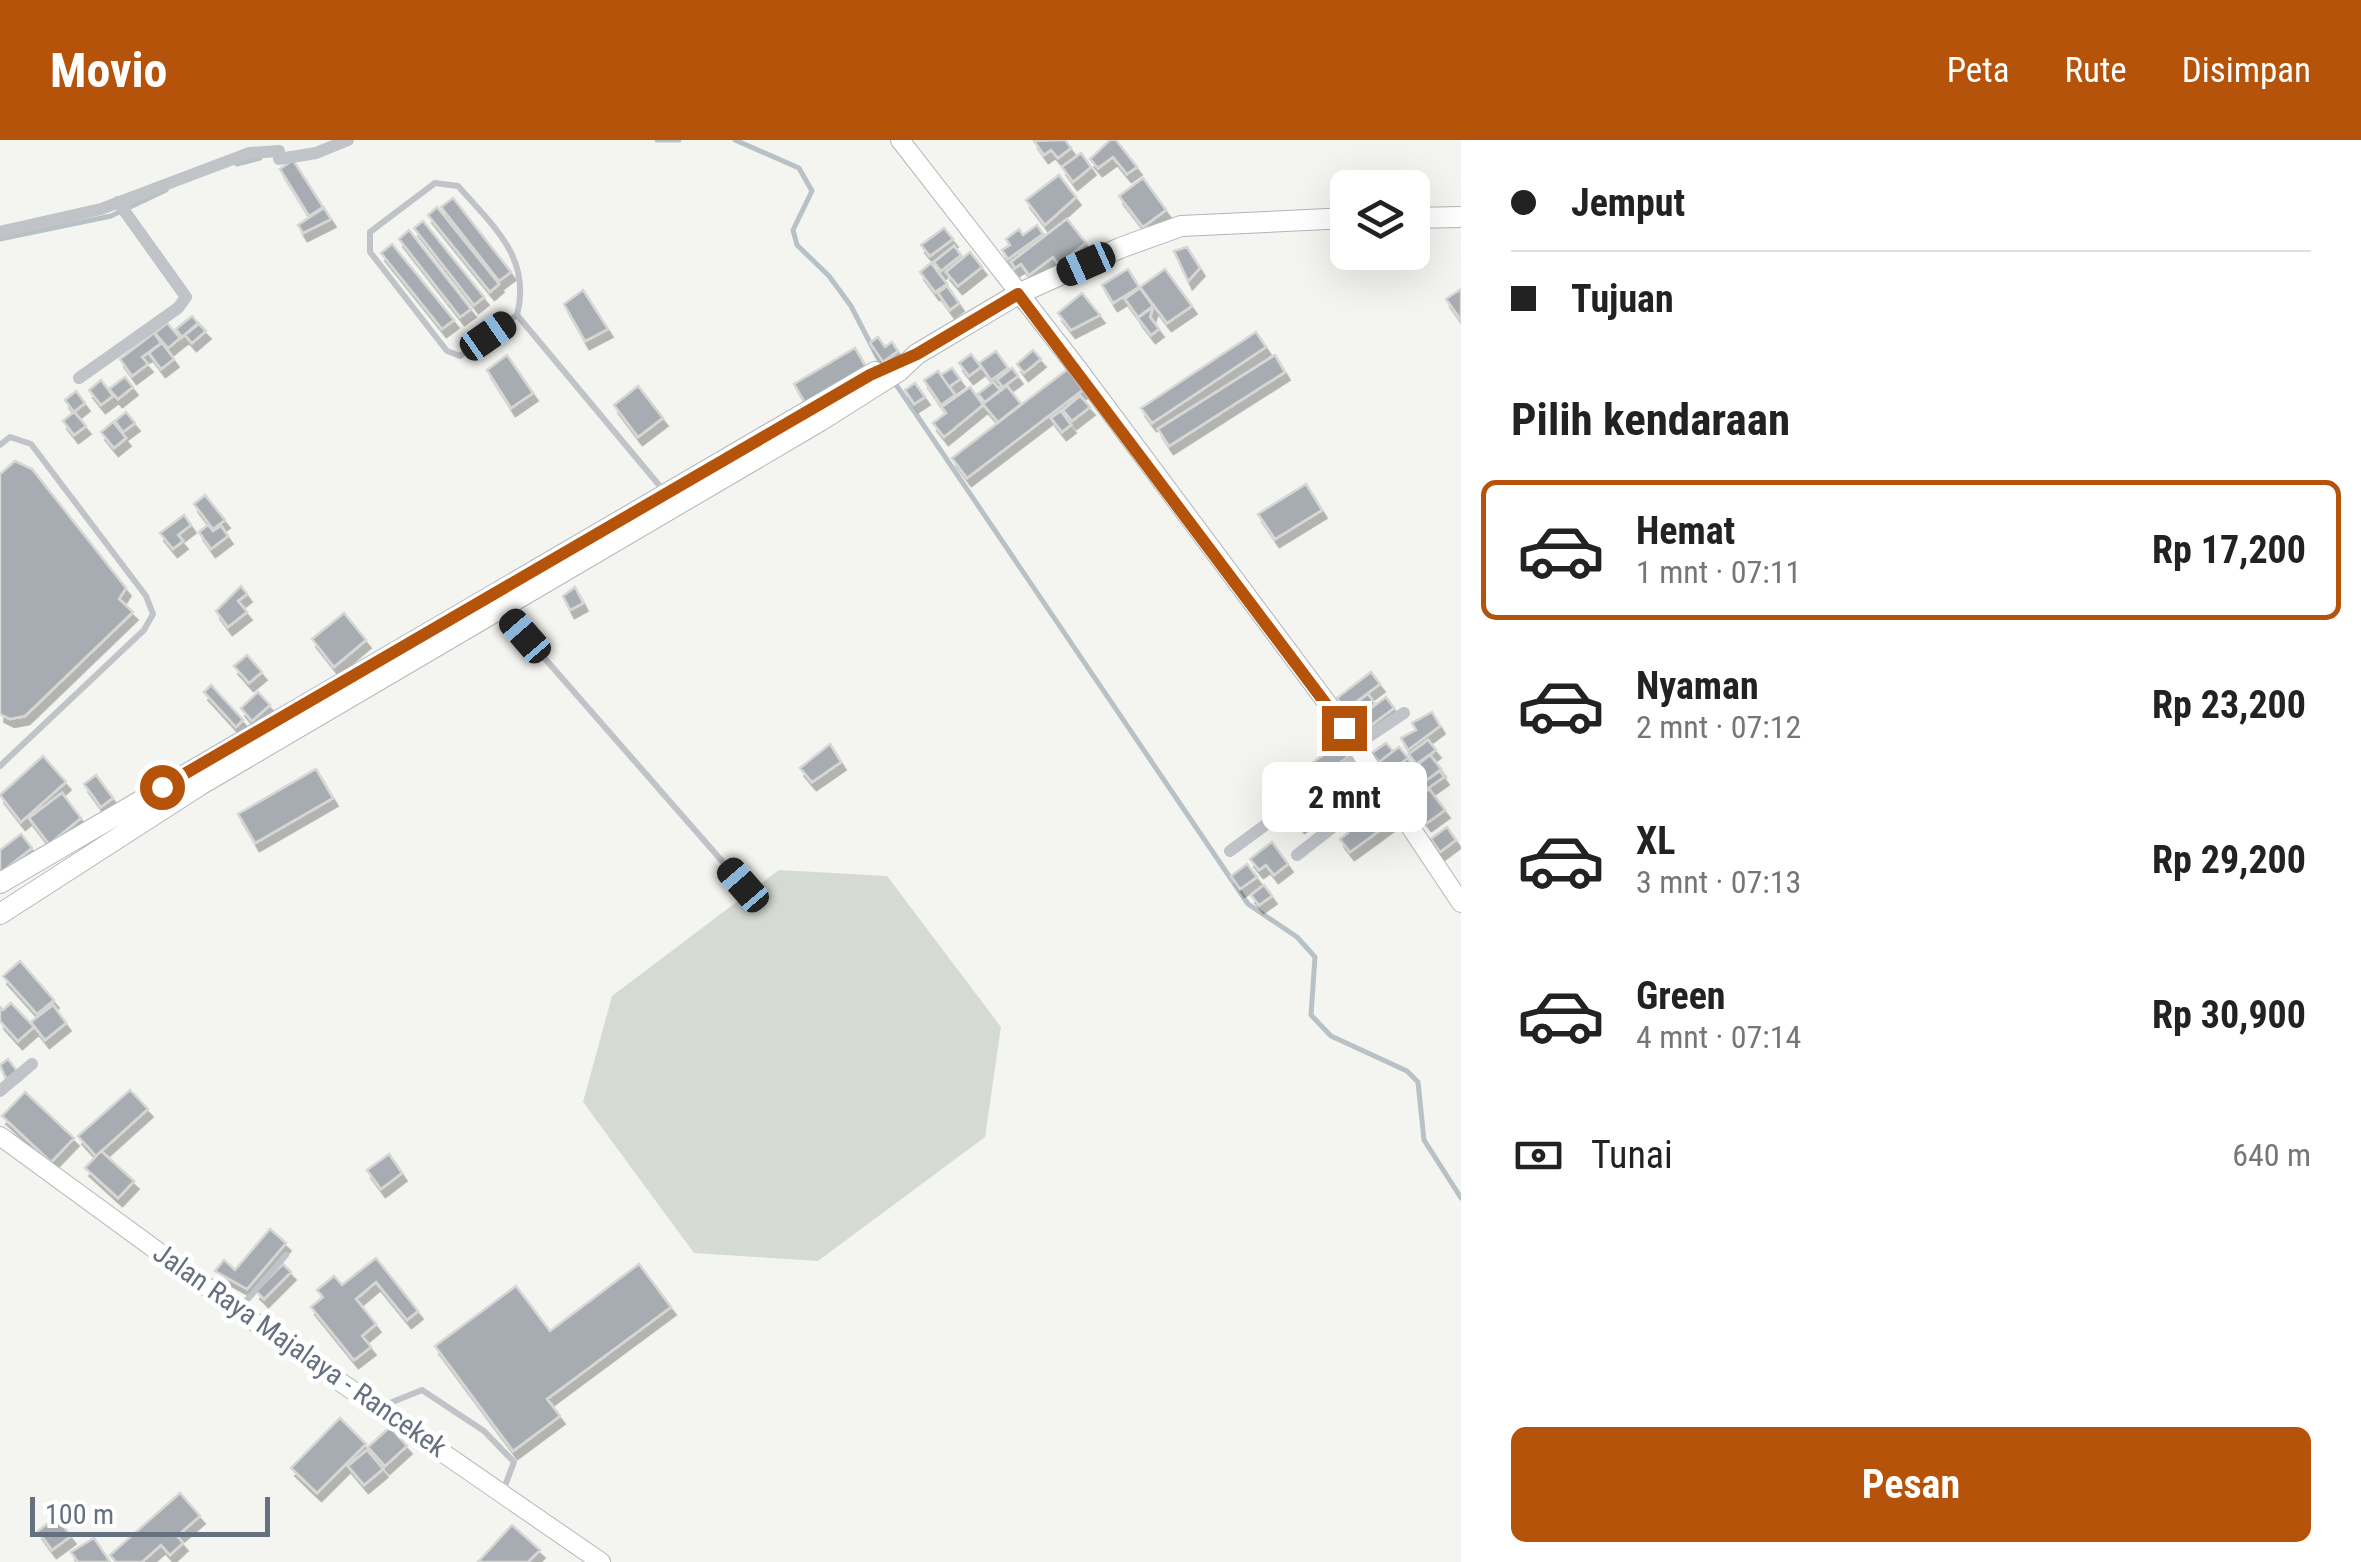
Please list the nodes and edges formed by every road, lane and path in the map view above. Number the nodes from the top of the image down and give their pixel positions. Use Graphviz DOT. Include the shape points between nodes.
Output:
graph roads {
  1 [pos="250,140"];
  2 [pos="348,140"];
  3 [pos="900,140"];
  4 [pos="260,152"];
  5 [pos="120,206"];
  6 [pos="1461,217"];
  7 [pos="1430,218"];
  8 [pos="1330,219"];
  9 [pos="0,232"];
  10 [pos="1018,294"];
  11 [pos="517,315"];
  12 [pos="79,378"];
  13 [pos="0,445"];
  14 [pos="671,500"];
  15 [pos="501,608"];
  16 [pos="1404,714"];
  17 [pos="1359,749"];
  18 [pos="0,766"];
  19 [pos="1384,787"];
  20 [pos="1230,851"];
  21 [pos="1297,855"];
  22 [pos="0,883"];
  23 [pos="743,885"];
  24 [pos="1461,903"];
  25 [pos="0,914"];
  26 [pos="32,1064"];
  27 [pos="0,1090"];
  28 [pos="0,1136"];
  29 [pos="286,1254"];
  30 [pos="238,1310"];
  31 [pos="378,1408"];
  32 [pos="504,1491"];
  33 [pos="601,1562"];
  1 -- 4 [label="street"];
  2 -- 4 [label="street" via="291,158"];
  3 -- 10 [label="street"];
  4 -- 5 [label="street" via="206,166"];
  5 -- 9 [label="street"];
  5 -- 12 [label="street" via="186,297"];
  6 -- 7 [label="main road"];
  8 -- 10 [label="main road" via="1182,226"];
  10 -- 14 [label="main road" via="889,364"];
  10 -- 17 [label="street"];
  11 -- 11 [label="lane" via="523,294 509,243 458,186 435,184 370,232 370,252 453,356"];
  11 -- 14 [label="lane"];
  13 -- 18 [label="lane" via="10,437 31,444 153,614 144,630"];
  14 -- 15 [label="main road"];
  14 -- 22 [label="main road"];
  15 -- 23 [label="lane"];
  15 -- 25 [label="main road" via="200,785"];
  16 -- 17 [label="street"];
  17 -- 19 [label="street"];
  17 -- 20 [label="street"];
  19 -- 21 [label="street"];
  19 -- 24 [label="street"];
  26 -- 27 [label="street"];
  28 -- 30 [label="street, Jalan Raya Majalaya - Rancekek"];
  29 -- 30 [label="lane"];
  30 -- 31 [label="street, Jalan Raya Majalaya - Rancekek"];
  31 -- 32 [label="street, Jalan Raya Majalaya - Rancekek"];
  31 -- 32 [label="lane" via="422,1390 484,1431 514,1462"];
  32 -- 33 [label="street, Jalan Raya Majalaya - Rancekek"];
}
